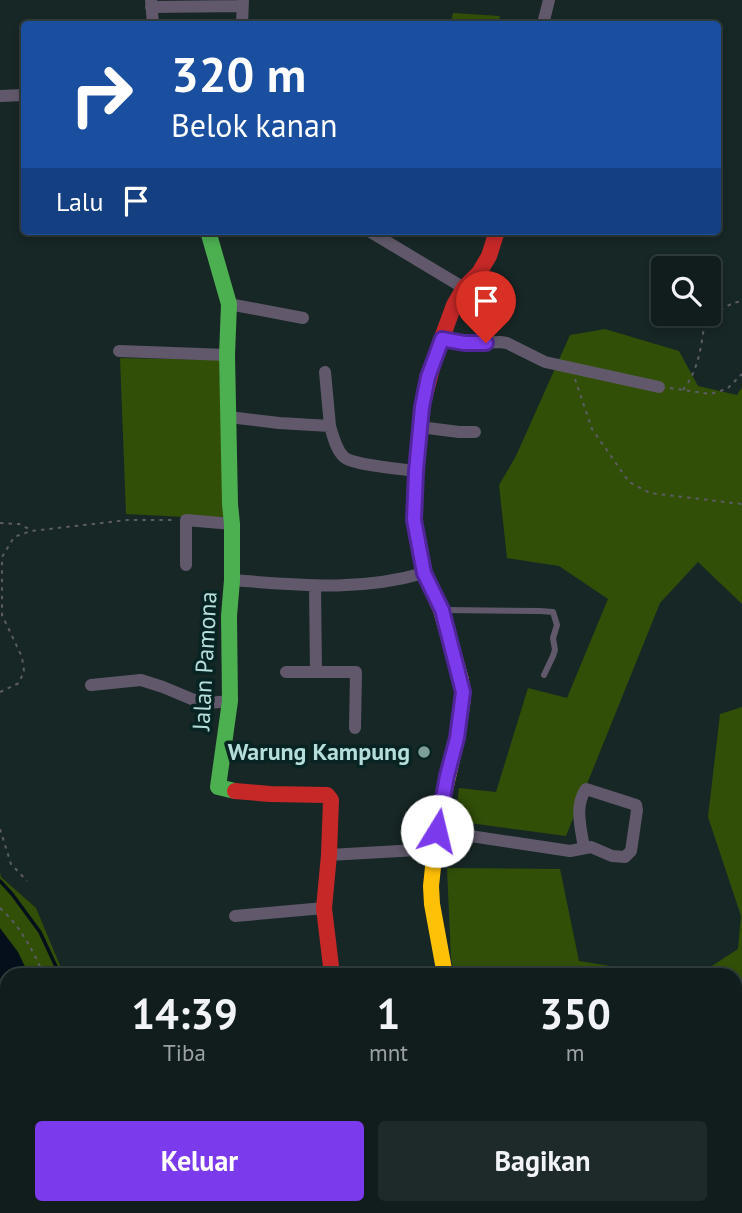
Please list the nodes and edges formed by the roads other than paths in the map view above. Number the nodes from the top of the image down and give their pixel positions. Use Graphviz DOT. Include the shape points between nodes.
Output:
graph roads {
  1 [pos="549,0"];
  2 [pos="151,3"];
  3 [pos="242,3"];
  4 [pos="153,21"];
  5 [pos="242,21"];
  6 [pos="544,21"];
  7 [pos="21,95"];
  8 [pos="0,96"];
  9 [pos="209,235"];
  10 [pos="376,235"];
  11 [pos="496,235"];
  12 [pos="464,288"];
  13 [pos="229,304"];
  14 [pos="303,318"];
  15 [pos="442,339"];
  16 [pos="118,351"];
  17 [pos="227,355"];
  18 [pos="325,372"];
  19 [pos="659,387"];
  20 [pos="229,417"];
  21 [pos="330,426"];
  22 [pos="420,427"];
  23 [pos="475,432"];
  24 [pos="416,471"];
  25 [pos="232,524"];
  26 [pos="186,565"];
  27 [pos="424,573"];
  28 [pos="232,580"];
  29 [pos="315,586"];
  30 [pos="442,610"];
  31 [pos="286,672"];
  32 [pos="316,672"];
  33 [pos="544,675"];
  34 [pos="91,685"];
  35 [pos="230,701"];
  36 [pos="355,728"];
  37 [pos="437,831"];
  38 [pos="584,848"];
  39 [pos="435,849"];
  40 [pos="329,855"];
  41 [pos="324,908"];
  42 [pos="235,916"];
  43 [pos="331,968"];
  44 [pos="444,968"];
  1 -- 6 [label="street"];
  2 -- 3 [label="street"];
  2 -- 4 [label="street"];
  3 -- 5 [label="street"];
  7 -- 8 [label="street"];
  9 -- 13 [label="street, Jalan Pamona"];
  10 -- 12 [label="street"];
  11 -- 12 [label="street" via="479,274"];
  12 -- 15 [label="street"];
  13 -- 14 [label="street"];
  13 -- 17 [label="street, Jalan Pamona"];
  15 -- 19 [label="street" via="508,343 545,362"];
  15 -- 22 [label="street" via="428,377"];
  16 -- 17 [label="street"];
  17 -- 20 [label="street, Jalan Pamona"];
  18 -- 21 [label="street"];
  20 -- 21 [label="street"];
  20 -- 25 [label="street, Jalan Pamona"];
  21 -- 24 [label="street" via="344,458"];
  22 -- 23 [label="street"];
  22 -- 24 [label="street"];
  24 -- 27 [label="street" via="414,520"];
  25 -- 26 [label="street" via="186,520"];
  25 -- 28 [label="street, Jalan Pamona"];
  27 -- 29 [label="street"];
  27 -- 30 [label="street"];
  28 -- 29 [label="street"];
  28 -- 35 [label="street, Jalan Pamona"];
  29 -- 32 [label="street"];
  30 -- 33 [label="lane" via="553,612 555,650"];
  30 -- 37 [label="street" via="463,698"];
  31 -- 32 [label="street"];
  32 -- 36 [label="street" via="356,672"];
  34 -- 35 [label="street" via="141,680 194,700"];
  35 -- 40 [label="street, Jalan Pamona" via="218,788 327,795 331,800"];
  37 -- 38 [label="street" via="570,851"];
  37 -- 39 [label="street"];
  38 -- 38 [label="street" via="579,816 586,789 636,805 628,855 612,856"];
  39 -- 40 [label="street"];
  39 -- 44 [label="street" via="432,904"];
  40 -- 41 [label="street, Jalan Pamona"];
  41 -- 42 [label="street"];
  41 -- 43 [label="street, Jalan Pamona"];
}
